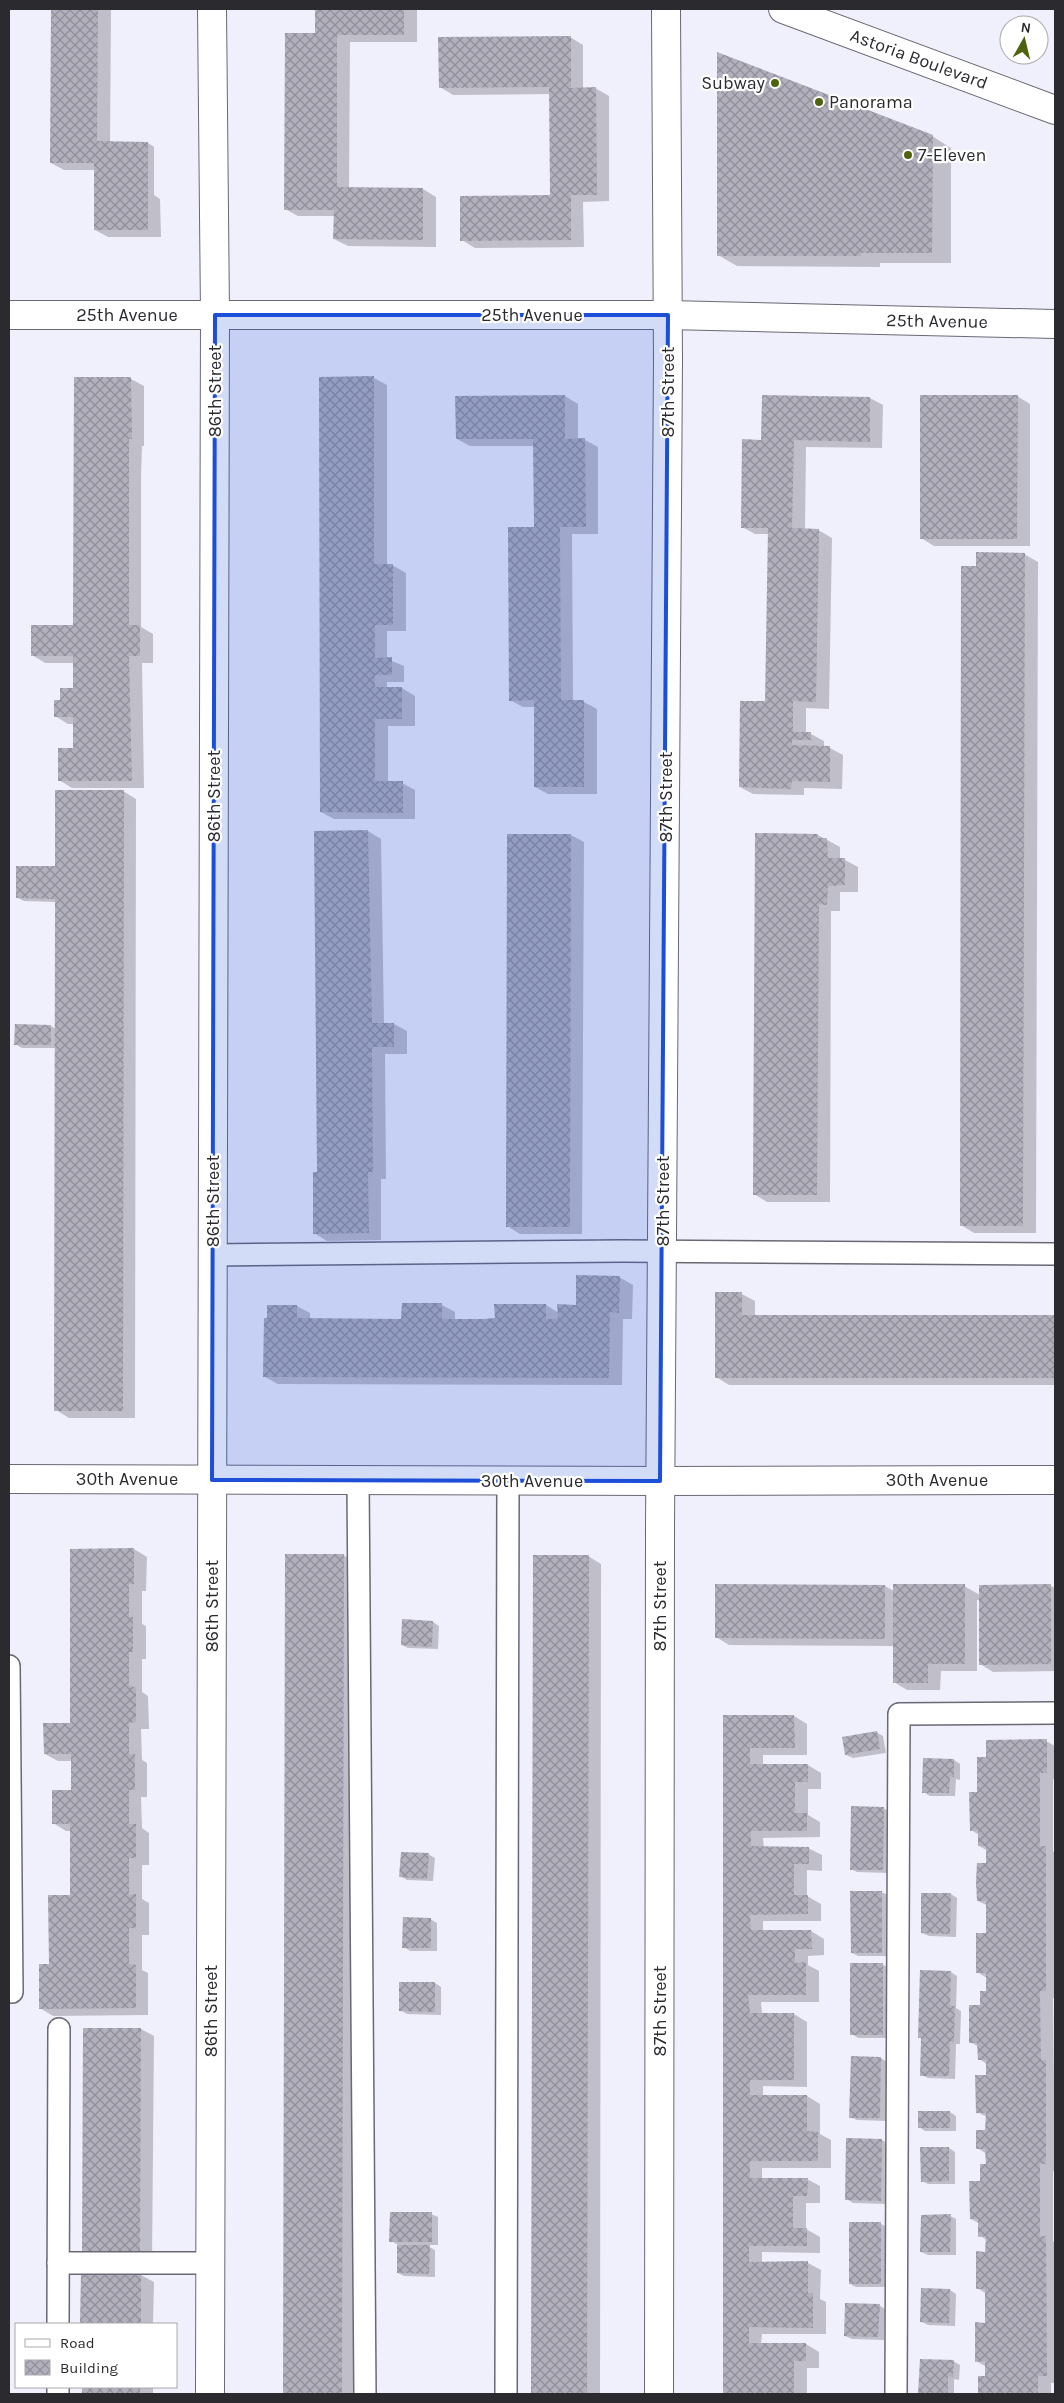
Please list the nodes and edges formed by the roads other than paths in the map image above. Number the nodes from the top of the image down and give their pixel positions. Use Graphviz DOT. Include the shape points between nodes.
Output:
graph roads {
  1 [pos="212,9"];
  2 [pos="666,9"];
  3 [pos="783,9"];
  4 [pos="1055,110"];
  5 [pos="9,315"];
  6 [pos="215,315"];
  7 [pos="668,315"];
  8 [pos="1055,324"];
  9 [pos="663,1251"];
  10 [pos="1055,1254"];
  11 [pos="213,1255"];
  12 [pos="9,1479"];
  13 [pos="212,1480"];
  14 [pos="358,1480"];
  15 [pos="1055,1480"];
  16 [pos="508,1481"];
  17 [pos="660,1481"];
  18 [pos="9,1666"];
  19 [pos="1055,1714"];
  20 [pos="12,1992"];
  21 [pos="59,2029"];
  22 [pos="58,2263"];
  23 [pos="211,2263"];
  24 [pos="58,2323"];
  25 [pos="210,2394"];
  26 [pos="364,2394"];
  27 [pos="506,2394"];
  28 [pos="659,2394"];
  29 [pos="896,2394"];
  1 -- 6 [label="street, 86th Street"];
  2 -- 7 [label="street, 87th Street"];
  3 -- 4 [label="street, Astoria Boulevard"];
  5 -- 6 [label="street, 25th Avenue"];
  6 -- 7 [label="street, 25th Avenue"];
  6 -- 11 [label="street, 86th Street"];
  7 -- 8 [label="street, 25th Avenue"];
  7 -- 9 [label="street, 87th Street"];
  9 -- 10 [label="lane"];
  9 -- 11 [label="lane"];
  9 -- 17 [label="street, 87th Street"];
  11 -- 13 [label="street, 86th Street"];
  12 -- 13 [label="street, 30th Avenue"];
  13 -- 14 [label="street, 30th Avenue"];
  13 -- 23 [label="street, 86th Street"];
  14 -- 16 [label="street, 30th Avenue"];
  14 -- 26 [label="lane"];
  15 -- 17 [label="street, 30th Avenue"];
  16 -- 17 [label="street, 30th Avenue"];
  16 -- 27 [label="lane"];
  17 -- 28 [label="street, 87th Street"];
  18 -- 20 [label="lane"];
  19 -- 29 [label="lane" via="899,1714"];
  21 -- 22 [label="lane"];
  22 -- 23 [label="lane"];
  22 -- 24 [label="lane"];
  23 -- 25 [label="street, 86th Street"];
}
